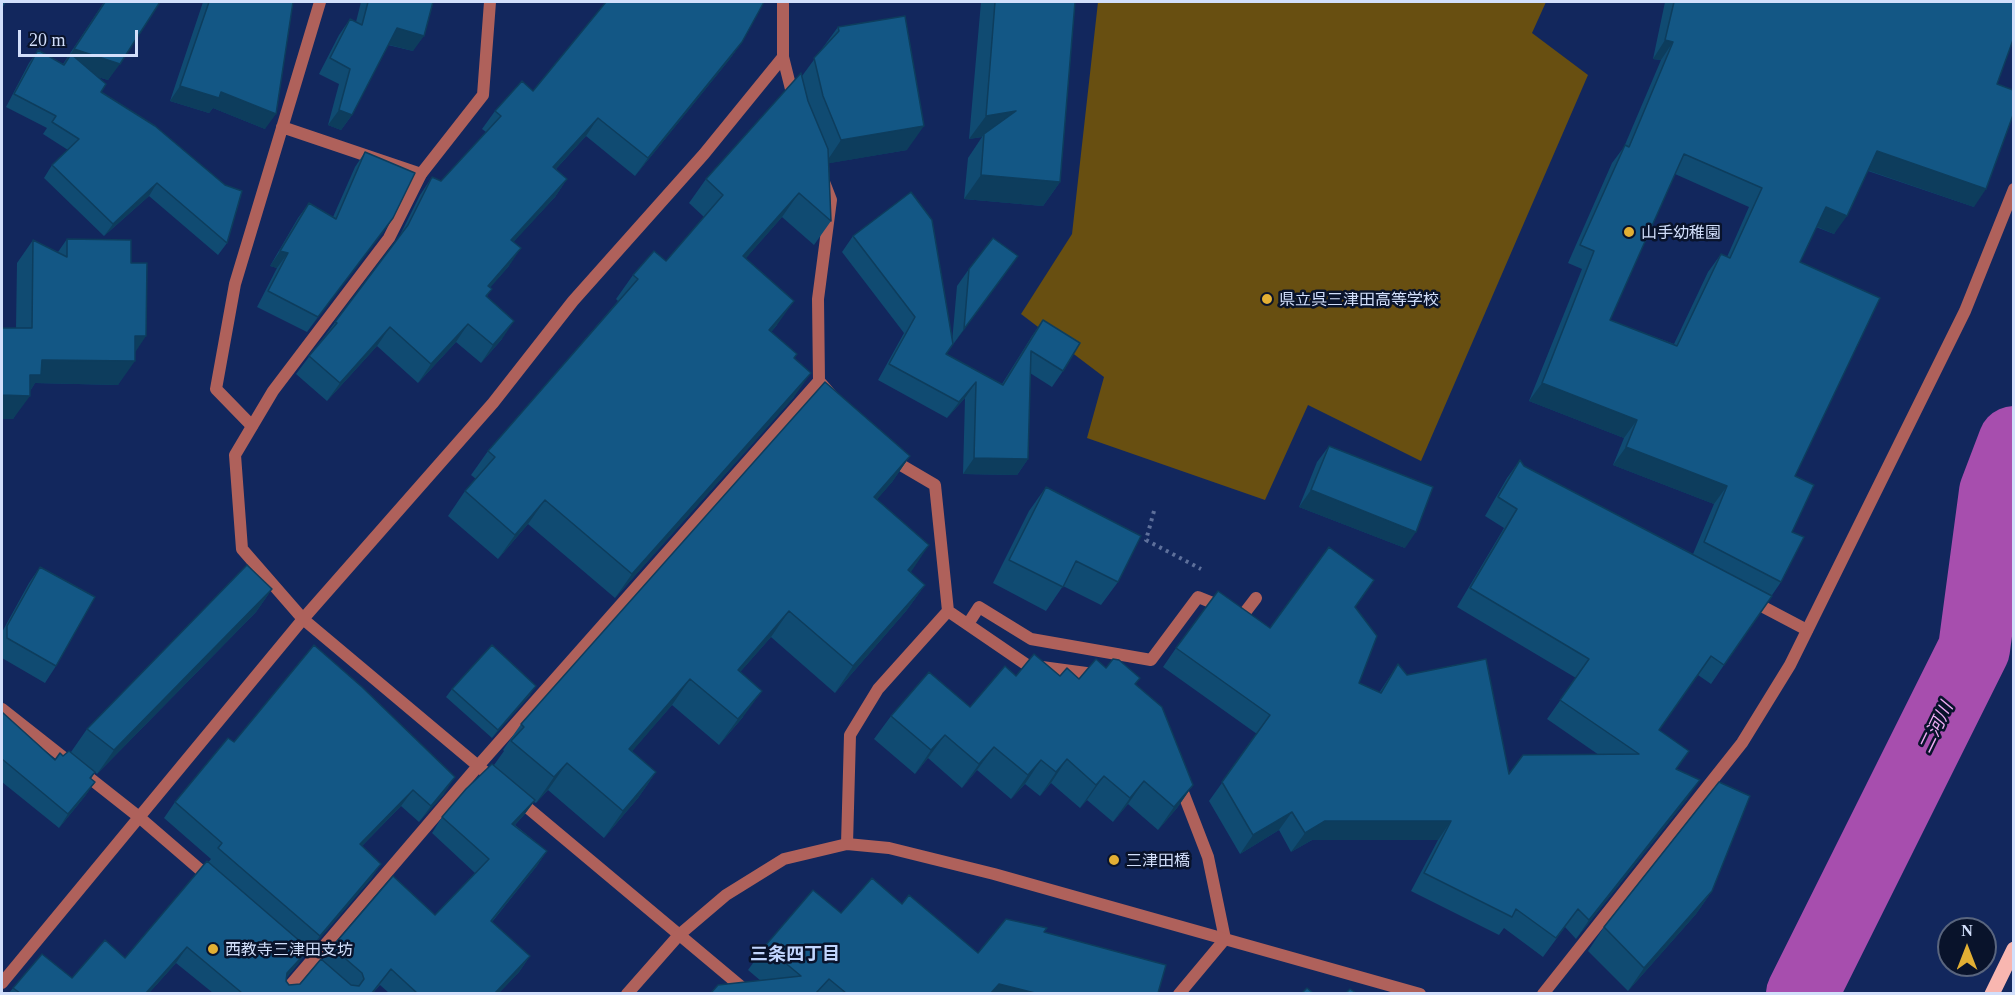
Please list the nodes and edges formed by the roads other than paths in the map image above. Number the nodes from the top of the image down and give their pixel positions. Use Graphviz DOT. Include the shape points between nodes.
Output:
graph roads {
  1 [pos="320,2"];
  2 [pos="490,2"];
  3 [pos="783,2"];
  4 [pos="783,57"];
  5 [pos="797,111"];
  6 [pos="282,127"];
  7 [pos="819,171"];
  8 [pos="421,174"];
  9 [pos="2013,189"];
  10 [pos="819,381"];
  11 [pos="842,408"];
  12 [pos="252,426"];
  13 [pos="879,453"];
  14 [pos="1734,592"];
  15 [pos="1256,598"];
  16 [pos="948,611"];
  17 [pos="303,619"];
  18 [pos="968,624"];
  19 [pos="1807,630"];
  20 [pos="1117,677"];
  21 [pos="2,709"];
  22 [pos="478,766"];
  23 [pos="1176,773"];
  24 [pos="139,817"];
  25 [pos="847,844"];
  26 [pos="220,886"];
  27 [pos="679,935"];
  28 [pos="1225,939"];
  29 [pos="2013,949"];
  30 [pos="2,983"];
  31 [pos="283,993"];
  32 [pos="627,993"];
  33 [pos="750,993"];
  34 [pos="1179,993"];
  35 [pos="1420,993"];
  36 [pos="1543,993"];
  37 [pos="1992,993"];
  1 -- 6 [label="street"];
  2 -- 8 [label="street" via="483,95"];
  3 -- 4 [label="street"];
  4 -- 5 [label="street"];
  4 -- 17 [label="street" via="704,154 573,301 493,403"];
  6 -- 8 [label="street"];
  6 -- 12 [label="street" via="235,284 216,389"];
  7 -- 10 [label="street" via="831,200 818,299"];
  8 -- 12 [label="street" via="389,238 273,391"];
  9 -- 19 [label="street" via="1965,311"];
  10 -- 11 [label="street"];
  10 -- 22 [label="street"];
  12 -- 17 [label="street" via="235,455 243,549"];
  13 -- 16 [label="street" via="935,485"];
  14 -- 19 [label="street"];
  15 -- 18 [label="street" via="1243,615 1198,597 1151,660 1031,639 979,607"];
  16 -- 18 [label="street"];
  16 -- 25 [label="street" via="878,689 850,735"];
  17 -- 22 [label="street"];
  17 -- 24 [label="street"];
  18 -- 20 [label="street" via="1027,665"];
  19 -- 36 [label="street" via="1742,743"];
  21 -- 24 [label="street"];
  22 -- 27 [label="street"];
  22 -- 31 [label="street"];
  23 -- 28 [label="street" via="1208,857"];
  24 -- 26 [label="street"];
  24 -- 30 [label="street"];
  25 -- 27 [label="street" via="784,859 726,896"];
  25 -- 28 [label="street" via="900,850"];
  27 -- 32 [label="street"];
  27 -- 33 [label="street"];
  28 -- 34 [label="street"];
  28 -- 35 [label="street"];
  29 -- 37 [label="main road"];
}
